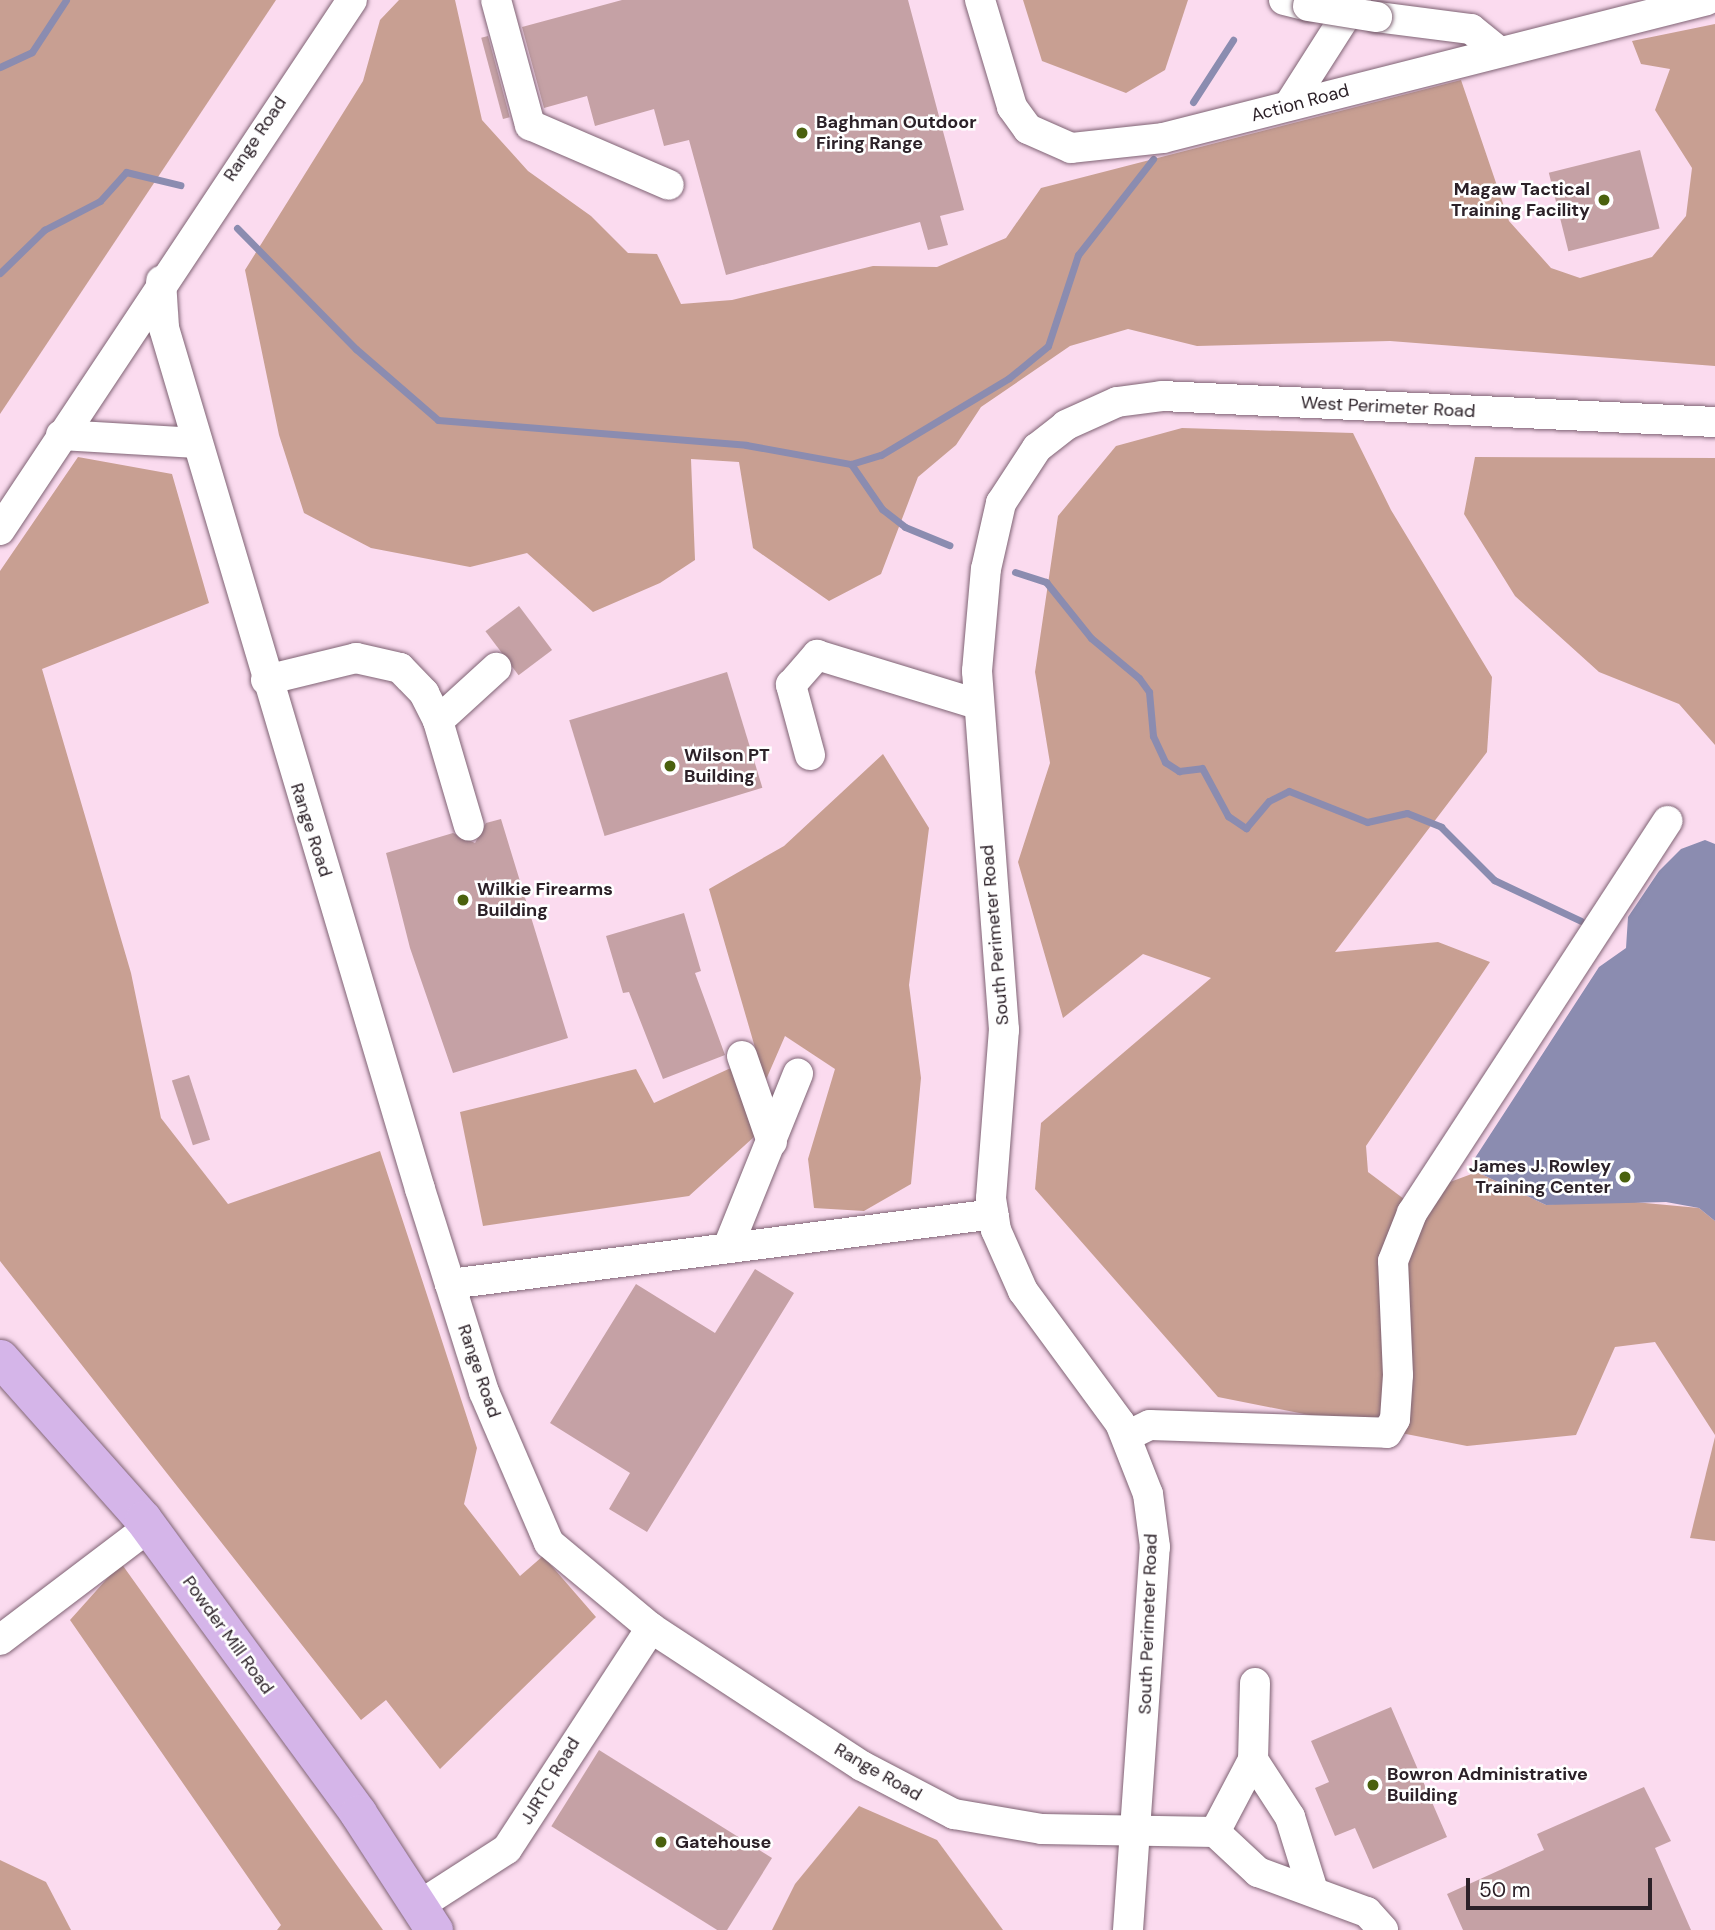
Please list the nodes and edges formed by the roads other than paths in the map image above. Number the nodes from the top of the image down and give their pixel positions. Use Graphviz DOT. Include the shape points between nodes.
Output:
graph roads {
  1 [pos="352,0"];
  2 [pos="496,0"];
  3 [pos="980,0"];
  4 [pos="1707,0"];
  5 [pos="1296,3"];
  6 [pos="1367,8"];
  7 [pos="1498,51"];
  8 [pos="1289,105"];
  9 [pos="669,185"];
  10 [pos="161,281"];
  11 [pos="1715,422"];
  12 [pos="1066,425"];
  13 [pos="61,435"];
  14 [pos="197,443"];
  15 [pos="0,530"];
  16 [pos="496,668"];
  17 [pos="266,680"];
  18 [pos="977,704"];
  19 [pos="438,721"];
  20 [pos="810,755"];
  21 [pos="1668,821"];
  22 [pos="469,826"];
  23 [pos="742,1056"];
  24 [pos="798,1074"];
  25 [pos="772,1142"];
  26 [pos="994,1214"];
  27 [pos="728,1247"];
  28 [pos="450,1284"];
  29 [pos="0,1358"];
  30 [pos="0,1388"];
  31 [pos="50,1418"];
  32 [pos="1127,1436"];
  33 [pos="149,1527"];
  34 [pos="651,1628"];
  35 [pos="0,1640"];
  36 [pos="1255,1683"];
  37 [pos="1253,1760"];
  38 [pos="1138,1828"];
  39 [pos="1215,1832"];
  40 [pos="1313,1891"];
  41 [pos="427,1917"];
  42 [pos="1128,1930"];
  43 [pos="1383,1930"];
  1 -- 10 [label="lane, Range Road"];
  2 -- 9 [label="lane" via="530,125"];
  3 -- 8 [label="lane, Action Road" via="1012,107 1046,141 1070,148 1126,144"];
  4 -- 7 [label="lane, Action Road"];
  5 -- 6 [label="lane, bridge"];
  6 -- 7 [label="lane" via="1471,29"];
  6 -- 8 [label="lane"];
  7 -- 8 [label="lane, Action Road"];
  10 -- 13 [label="lane, Range Road"];
  10 -- 14 [label="lane, Range Road" via="163,328"];
  11 -- 12 [label="lane, West Perimeter Road" via="1162,396 1116,402"];
  12 -- 18 [label="lane, South Perimeter Road" via="1037,448 1001,503 986,569"];
  13 -- 14 [label="lane"];
  13 -- 15 [label="lane, Range Road"];
  14 -- 17 [label="lane, Range Road"];
  16 -- 19 [label="lane"];
  17 -- 19 [label="lane" via="356,658 380,659 413,678"];
  17 -- 28 [label="lane, Range Road"];
  18 -- 20 [label="lane" via="817,655 790,685"];
  18 -- 26 [label="lane, South Perimeter Road" via="1004,1030 992,1133"];
  19 -- 22 [label="lane"];
  21 -- 32 [label="lane" via="1412,1213 1393,1261 1398,1375 1395,1419 1387,1433 1150,1425"];
  23 -- 25 [label="lane"];
  24 -- 25 [label="lane"];
  25 -- 27 [label="lane"];
  26 -- 27 [label="lane"];
  26 -- 32 [label="lane, South Perimeter Road" via="1023,1291"];
  27 -- 28 [label="lane"];
  28 -- 34 [label="lane, Range Road" via="484,1392 550,1543"];
  29 -- 31 [label="main road, Powder Mill Road"];
  30 -- 31 [label="main road"];
  31 -- 33 [label="main road, Powder Mill Road"];
  32 -- 38 [label="lane, South Perimeter Road" via="1144,1475 1155,1547"];
  33 -- 35 [label="lane"];
  33 -- 41 [label="main road, Powder Mill Road"];
  34 -- 38 [label="lane, Range Road" via="862,1766 954,1814 1042,1829"];
  34 -- 41 [label="lane, JJRTC Road" via="507,1849"];
  36 -- 37 [label="lane"];
  37 -- 39 [label="lane"];
  37 -- 40 [label="lane" via="1290,1817"];
  38 -- 39 [label="lane, Range Road"];
  38 -- 42 [label="lane, South Perimeter Road"];
  39 -- 40 [label="lane" via="1258,1872"];
  40 -- 43 [label="lane" via="1367,1912"];
}
